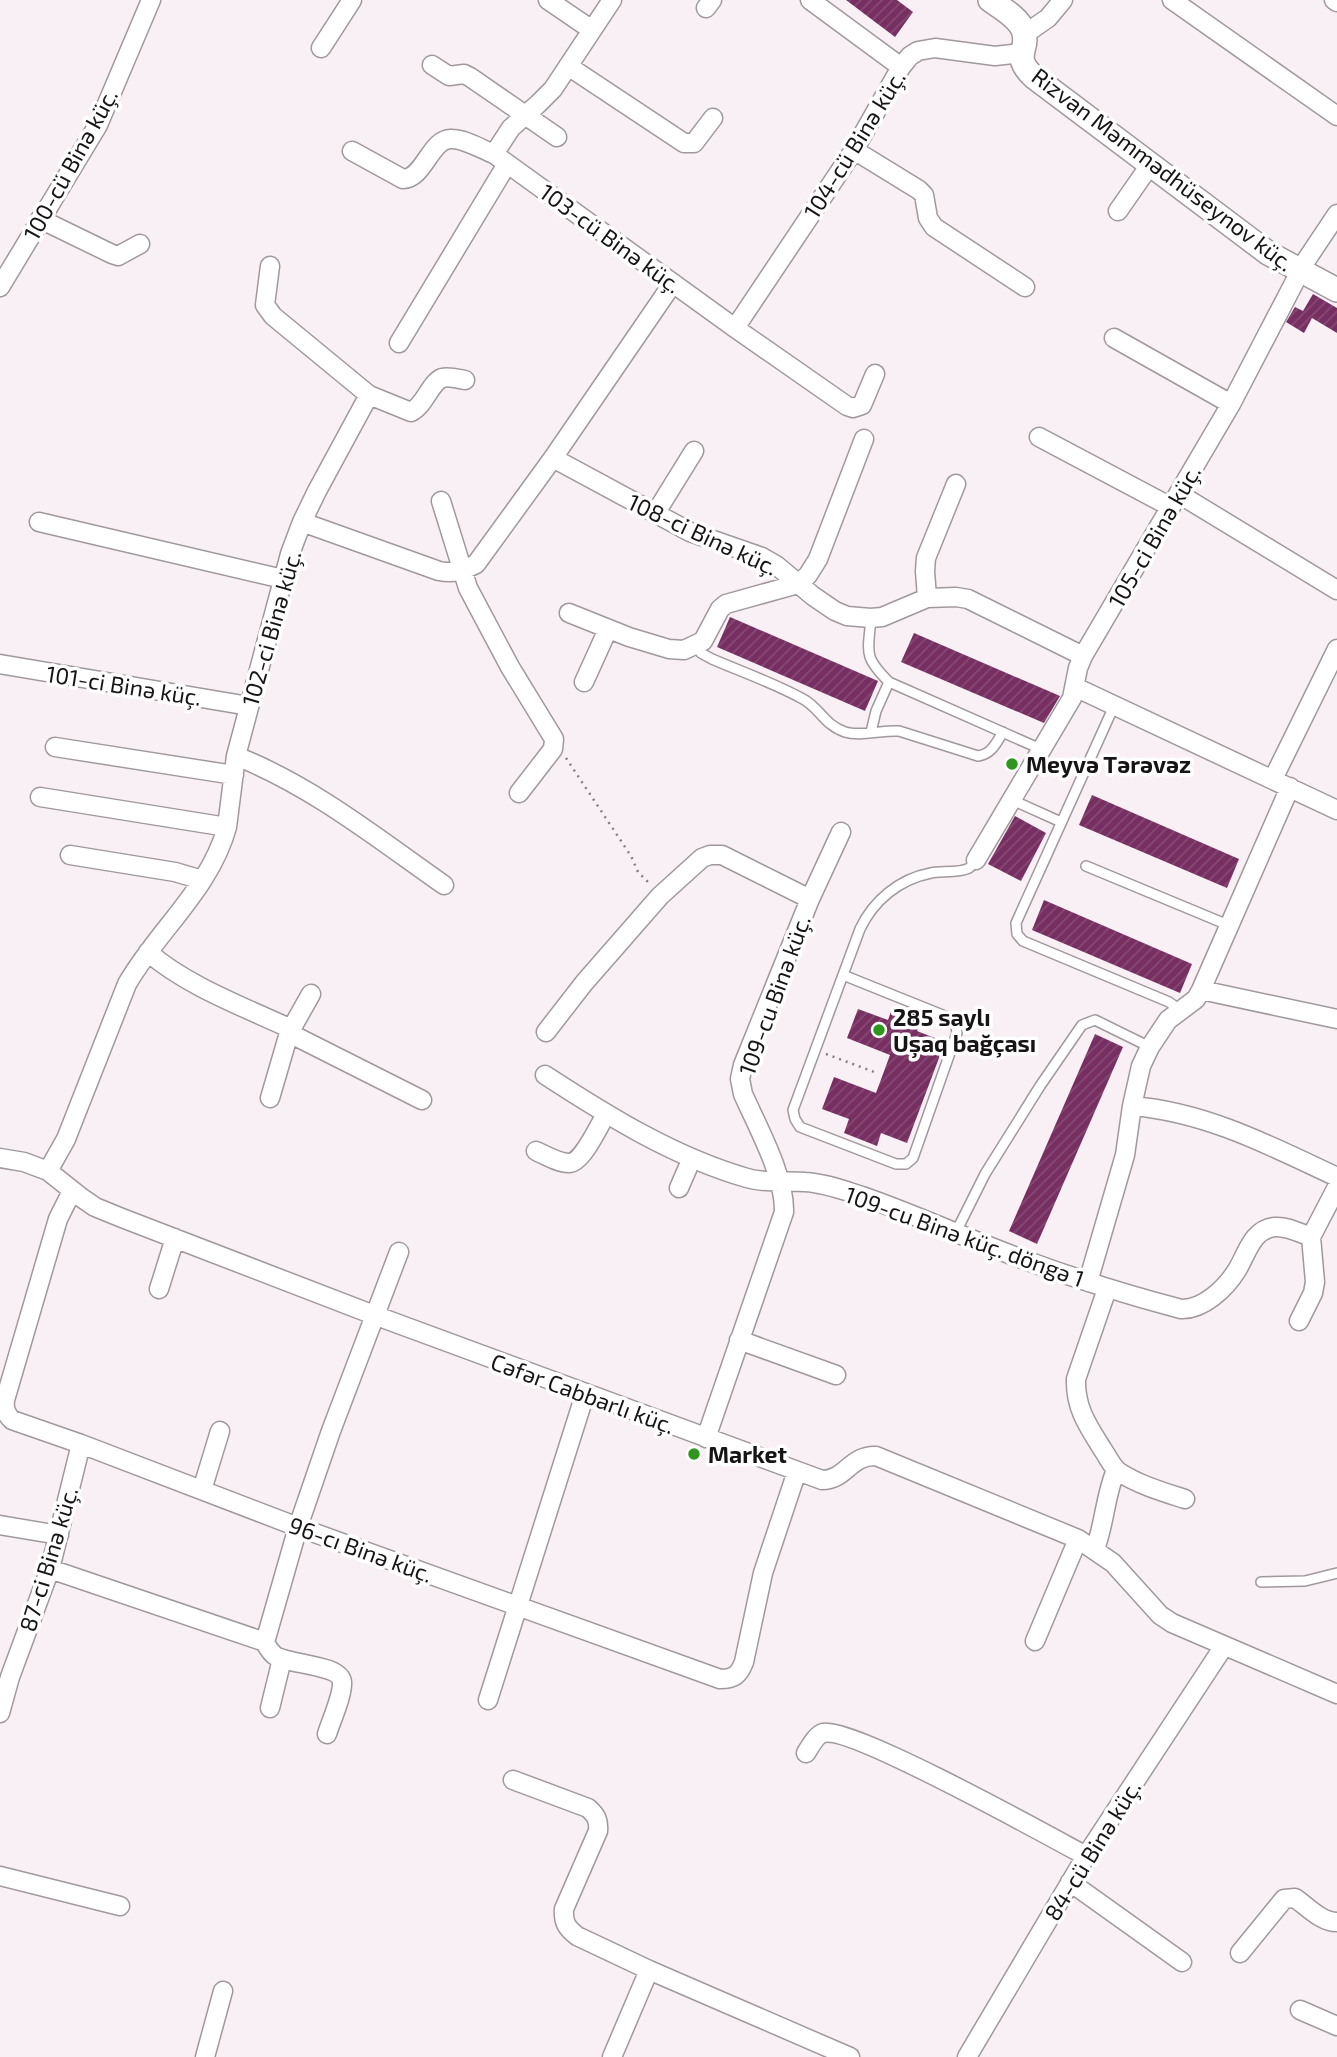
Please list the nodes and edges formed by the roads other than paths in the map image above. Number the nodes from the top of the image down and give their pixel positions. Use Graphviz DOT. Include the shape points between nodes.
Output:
graph roads {
  1 [pos="150,0"];
  2 [pos="352,0"];
  3 [pos="548,0"];
  4 [pos="612,0"];
  5 [pos="810,0"];
  6 [pos="990,0"];
  7 [pos="1063,0"];
  8 [pos="1172,0"];
  9 [pos="592,30"];
  10 [pos="1023,44"];
  11 [pos="321,48"];
  12 [pos="432,65"];
  13 [pos="568,66"];
  14 [pos="901,67"];
  15 [pos="526,115"];
  16 [pos="1337,116"];
  17 [pos="713,117"];
  18 [pos="556,137"];
  19 [pos="854,150"];
  20 [pos="352,151"];
  21 [pos="500,159"];
  22 [pos="1150,165"];
  23 [pos="1118,211"];
  24 [pos="1337,214"];
  25 [pos="40,219"];
  26 [pos="140,244"];
  27 [pos="270,266"];
  28 [pos="1300,272"];
  29 [pos="673,283"];
  30 [pos="0,287"];
  31 [pos="1025,287"];
  32 [pos="1337,290"];
  33 [pos="735,328"];
  34 [pos="1114,338"];
  35 [pos="399,343"];
  36 [pos="875,374"];
  37 [pos="466,380"];
  38 [pos="369,395"];
  39 [pos="1231,404"];
  40 [pos="1039,436"];
  41 [pos="864,439"];
  42 [pos="694,451"];
  43 [pos="552,458"];
  44 [pos="956,484"];
  45 [pos="441,501"];
  46 [pos="1175,501"];
  47 [pos="655,514"];
  48 [pos="39,522"];
  49 [pos="302,522"];
  50 [pos="462,571"];
  51 [pos="283,579"];
  52 [pos="798,584"];
  53 [pos="1337,590"];
  54 [pos="927,598"];
  55 [pos="569,613"];
  56 [pos="871,618"];
  57 [pos="608,629"];
  58 [pos="695,645"];
  59 [pos="1337,649"];
  60 [pos="1083,656"];
  61 [pos="0,664"];
  62 [pos="584,682"];
  63 [pos="889,682"];
  64 [pos="1075,687"];
  65 [pos="249,706"];
  66 [pos="1114,706"];
  67 [pos="871,732"];
  68 [pos="1003,732"];
  69 [pos="55,747"];
  70 [pos="1043,750"];
  71 [pos="236,756"];
  72 [pos="234,775"];
  73 [pos="1273,779"];
  74 [pos="1290,787"];
  75 [pos="519,793"];
  76 [pos="40,797"];
  77 [pos="1012,800"];
  78 [pos="1337,810"];
  79 [pos="1060,822"];
  80 [pos="227,827"];
  81 [pos="841,832"];
  82 [pos="70,855"];
  83 [pos="976,860"];
  84 [pos="1086,866"];
  85 [pos="202,880"];
  86 [pos="444,885"];
  87 [pos="810,899"];
  88 [pos="1228,925"];
  89 [pos="148,952"];
  90 [pos="843,975"];
  91 [pos="1202,990"];
  92 [pos="311,994"];
  93 [pos="1180,1010"];
  94 [pos="1337,1019"];
  95 [pos="546,1032"];
  96 [pos="289,1033"];
  97 [pos="1150,1046"];
  98 [pos="545,1075"];
  99 [pos="270,1098"];
  100 [pos="422,1100"];
  101 [pos="1132,1105"];
  102 [pos="606,1114"];
  103 [pos="536,1151"];
  104 [pos="0,1158"];
  105 [pos="692,1158"];
  106 [pos="48,1171"];
  107 [pos="1337,1177"];
  108 [pos="780,1182"];
  109 [pos="1337,1187"];
  110 [pos="679,1188"];
  111 [pos="72,1191"];
  112 [pos="956,1232"];
  113 [pos="1311,1237"];
  114 [pos="175,1238"];
  115 [pos="399,1252"];
  116 [pos="1088,1282"];
  117 [pos="159,1289"];
  118 [pos="1107,1289"];
  119 [pos="374,1315"];
  120 [pos="1299,1321"];
  121 [pos="739,1340"];
  122 [pos="836,1375"];
  123 [pos="585,1394"];
  124 [pos="220,1431"];
  125 [pos="706,1438"];
  126 [pos="81,1444"];
  127 [pos="1116,1470"];
  128 [pos="797,1471"];
  129 [pos="202,1490"];
  130 [pos="1185,1499"];
  131 [pos="0,1525"];
  132 [pos="298,1527"];
  133 [pos="59,1535"];
  134 [pos="1078,1539"];
  135 [pos="1095,1549"];
  136 [pos="50,1569"];
  137 [pos="1337,1573"];
  138 [pos="1261,1582"];
  139 [pos="518,1605"];
  140 [pos="1035,1641"];
  141 [pos="265,1642"];
  142 [pos="1224,1646"];
  143 [pos="282,1659"];
  144 [pos="1337,1694"];
  145 [pos="488,1700"];
  146 [pos="270,1708"];
  147 [pos="0,1713"];
  148 [pos="327,1734"];
  149 [pos="806,1753"];
  150 [pos="513,1780"];
  151 [pos="1086,1856"];
  152 [pos="0,1877"];
  153 [pos="1070,1882"];
  154 [pos="120,1906"];
  155 [pos="1337,1922"];
  156 [pos="1240,1953"];
  157 [pos="1182,1962"];
  158 [pos="649,1970"];
  159 [pos="223,1991"];
  160 [pos="1300,2010"];
  161 [pos="1337,2026"];
  162 [pos="205,2057"];
  163 [pos="612,2057"];
  164 [pos="850,2057"];
  165 [pos="967,2057"];
  1 -- 25 [label="street, 100-cü Binə küç." via="98,124"];
  2 -- 11 [label="street"];
  3 -- 9 [label="street"];
  4 -- 9 [label="street"];
  5 -- 14 [label="street"];
  6 -- 10 [label="street, Rizvan Məmmədhüseynov küç." via="1015,19"];
  7 -- 10 [label="street"];
  8 -- 16 [label="street"];
  9 -- 13 [label="street"];
  10 -- 14 [label="street, 104-cü Binə küç." via="995,56 935,48 918,51"];
  10 -- 22 [label="street, Rizvan Məmmədhüseynov küç." via="1022,62 1034,76"];
  12 -- 15 [label="street" via="449,76 470,76"];
  13 -- 15 [label="street" via="553,89"];
  13 -- 17 [label="street" via="684,144 694,143"];
  14 -- 19 [label="street, 104-cü Binə küç."];
  15 -- 18 [label="street"];
  15 -- 21 [label="street" via="502,138"];
  19 -- 31 [label="street" via="919,190 934,227"];
  19 -- 33 [label="street, 104-cü Binə küç."];
  20 -- 21 [label="street, 103-cü Binə küç." via="403,179 416,173 447,139"];
  21 -- 29 [label="street, 103-cü Binə küç."];
  21 -- 35 [label="street"];
  22 -- 23 [label="street"];
  22 -- 28 [label="street, Rizvan Məmmədhüseynov küç."];
  24 -- 28 [label="street, 105-ci Binə küç."];
  25 -- 26 [label="street" via="118,256"];
  25 -- 30 [label="street, 100-cü Binə küç."];
  27 -- 38 [label="street" via="265,305 273,316"];
  28 -- 32 [label="street, Rizvan Məmmədhüseynov küç."];
  28 -- 39 [label="street, 105-ci Binə küç."];
  29 -- 33 [label="street, 103-cü Binə küç."];
  29 -- 43 [label="street"];
  33 -- 36 [label="street, 103-cü Binə küç." via="853,408 862,405"];
  34 -- 39 [label="street"];
  37 -- 38 [label="street" via="439,379 411,412"];
  38 -- 49 [label="street"];
  39 -- 46 [label="street, 105-ci Binə küç."];
  40 -- 46 [label="street"];
  41 -- 52 [label="street" via="818,559"];
  42 -- 47 [label="street"];
  43 -- 47 [label="street, 108-ci Binə küç."];
  43 -- 50 [label="street" via="485,554"];
  44 -- 54 [label="street" via="926,558"];
  45 -- 50 [label="street"];
  46 -- 53 [label="street"];
  46 -- 60 [label="street, 105-ci Binə küç."];
  47 -- 52 [label="street, 108-ci Binə küç." via="690,532 762,557"];
  48 -- 51 [label="street"];
  49 -- 50 [label="street, 102-ci Binə küç." via="439,571"];
  49 -- 51 [label="street, 102-ci Binə küç."];
  50 -- 75 [label="street" via="510,667 554,739 552,749"];
  51 -- 65 [label="street, 102-ci Binə küç."];
  52 -- 56 [label="street, 108-ci Binə küç." via="835,611"];
  52 -- 58 [label="street" via="726,604"];
  54 -- 56 [label="street, 108-ci Binə küç."];
  54 -- 60 [label="street, 108-ci Binə küç." via="968,599"];
  55 -- 57 [label="street"];
  56 -- 63 [label="lane" via="869,658"];
  57 -- 58 [label="street" via="669,649"];
  57 -- 62 [label="street"];
  58 -- 67 [label="lane" via="712,659 804,699 837,729"];
  59 -- 73 [label="street"];
  60 -- 64 [label="street, 105-ci Binə küç."];
  61 -- 65 [label="street, 101-ci Binə küç."];
  63 -- 67 [label="lane"];
  63 -- 68 [label="lane"];
  64 -- 66 [label="street"];
  64 -- 70 [label="street, 105-ci Binə küç."];
  65 -- 71 [label="street, 102-ci Binə küç."];
  66 -- 73 [label="street"];
  66 -- 79 [label="lane"];
  67 -- 68 [label="lane" via="899,731 978,756 986,755"];
  68 -- 70 [label="lane"];
  69 -- 72 [label="street"];
  70 -- 77 [label="street, 105-ci Binə küç."];
  71 -- 72 [label="street, 102-ci Binə küç."];
  71 -- 86 [label="street" via="296,784"];
  72 -- 80 [label="street, 102-ci Binə küç."];
  73 -- 74 [label="street"];
  74 -- 78 [label="street"];
  74 -- 88 [label="street"];
  76 -- 80 [label="street"];
  77 -- 79 [label="lane"];
  77 -- 83 [label="street, 105-ci Binə küç."];
  79 -- 93 [label="lane" via="1016,923 1017,934"];
  80 -- 85 [label="street, 102-ci Binə küç."];
  81 -- 87 [label="street, 109-cu Binə küç."];
  82 -- 85 [label="street"];
  83 -- 90 [label="lane" via="969,868 908,880 876,903 867,913"];
  84 -- 88 [label="lane"];
  85 -- 89 [label="street, 102-ci Binə küç."];
  87 -- 95 [label="street" via="722,855 702,858 660,896"];
  87 -- 108 [label="street, 109-cu Binə küç." via="740,1079"];
  88 -- 91 [label="street"];
  89 -- 96 [label="street" via="180,976 289,1028"];
  89 -- 106 [label="street, 102-ci Binə küç." via="127,984 66,1139"];
  90 -- 90 [label="lane" via="950,1018 956,1026 913,1158 906,1164 800,1127 794,1119 793,1110"];
  91 -- 93 [label="street"];
  91 -- 94 [label="street"];
  92 -- 96 [label="street"];
  93 -- 97 [label="street"];
  96 -- 99 [label="street"];
  96 -- 100 [label="street"];
  97 -- 101 [label="street"];
  97 -- 112 [label="lane" via="1095,1020 1083,1025 985,1174"];
  98 -- 102 [label="street, 109-cu Binə küç. döngə 1"];
  101 -- 107 [label="street" via="1214,1123"];
  101 -- 116 [label="street" via="1125,1155"];
  102 -- 103 [label="street" via="580,1159 572,1164"];
  102 -- 105 [label="street, 109-cu Binə küç. döngə 1"];
  104 -- 106 [label="street, Cəfər Cabbarlı küç."];
  105 -- 108 [label="street, 109-cu Binə küç. döngə 1" via="746,1178"];
  105 -- 110 [label="street"];
  106 -- 111 [label="street, Cəfər Cabbarlı küç."];
  108 -- 112 [label="street, 109-cu Binə küç. döngə 1" via="826,1185"];
  108 -- 121 [label="street, 109-cu Binə küç." via="785,1212"];
  109 -- 113 [label="street"];
  111 -- 114 [label="street, Cəfər Cabbarlı küç." via="95,1207"];
  111 -- 126 [label="street, 96-cı Binə küç." via="58,1219 4,1408 12,1420"];
  112 -- 116 [label="street, 109-cu Binə küç. döngə 1"];
  113 -- 118 [label="street, 109-cu Binə küç. döngə 1" via="1275,1227 1257,1235 1226,1284 1191,1310"];
  113 -- 120 [label="street" via="1314,1293"];
  114 -- 117 [label="street"];
  114 -- 119 [label="street, Cəfər Cabbarlı küç."];
  115 -- 119 [label="street"];
  116 -- 118 [label="street, 109-cu Binə küç. döngə 1"];
  118 -- 127 [label="street" via="1075,1393 1084,1421"];
  119 -- 123 [label="street, Cəfər Cabbarlı küç."];
  119 -- 132 [label="street"];
  121 -- 122 [label="street"];
  121 -- 125 [label="street, 109-cu Binə küç."];
  123 -- 125 [label="street, Cəfər Cabbarlı küç."];
  123 -- 139 [label="street"];
  124 -- 129 [label="street"];
  125 -- 128 [label="street, Cəfər Cabbarlı küç."];
  126 -- 129 [label="street, 96-cı Binə küç."];
  126 -- 133 [label="street, 87-ci Binə küç."];
  127 -- 130 [label="street"];
  127 -- 135 [label="street"];
  128 -- 134 [label="street, Cəfər Cabbarlı küç." via="829,1480 857,1459 876,1456"];
  128 -- 139 [label="street, 96-cı Binə küç." via="762,1573 744,1662 731,1679 720,1679"];
  129 -- 132 [label="street, 96-cı Binə küç."];
  131 -- 133 [label="street"];
  132 -- 139 [label="street, 96-cı Binə küç."];
  132 -- 141 [label="street"];
  133 -- 136 [label="street, 87-ci Binə küç."];
  134 -- 135 [label="street, Cəfər Cabbarlı küç."];
  134 -- 140 [label="street"];
  135 -- 142 [label="street, Cəfər Cabbarlı küç." via="1160,1615"];
  136 -- 141 [label="street"];
  136 -- 147 [label="street, 87-ci Binə küç."];
  137 -- 138 [label="lane" via="1305,1581"];
  139 -- 145 [label="street"];
  141 -- 143 [label="street"];
  142 -- 144 [label="street, Cəfər Cabbarlı küç."];
  142 -- 151 [label="street, 84-cü Binə küç."];
  143 -- 146 [label="street"];
  143 -- 148 [label="street" via="326,1669 342,1679"];
  149 -- 151 [label="street" via="825,1732 848,1737 884,1751"];
  150 -- 158 [label="street" via="588,1808 595,1815 598,1831 563,1919 577,1936"];
  151 -- 153 [label="street, 84-cü Binə küç."];
  152 -- 154 [label="street"];
  153 -- 157 [label="street"];
  153 -- 165 [label="street, 84-cü Binə küç."];
  155 -- 156 [label="street" via="1328,1922 1295,1898 1284,1899"];
  158 -- 163 [label="street"];
  158 -- 164 [label="street"];
  159 -- 162 [label="street"];
  160 -- 161 [label="street"];
}
